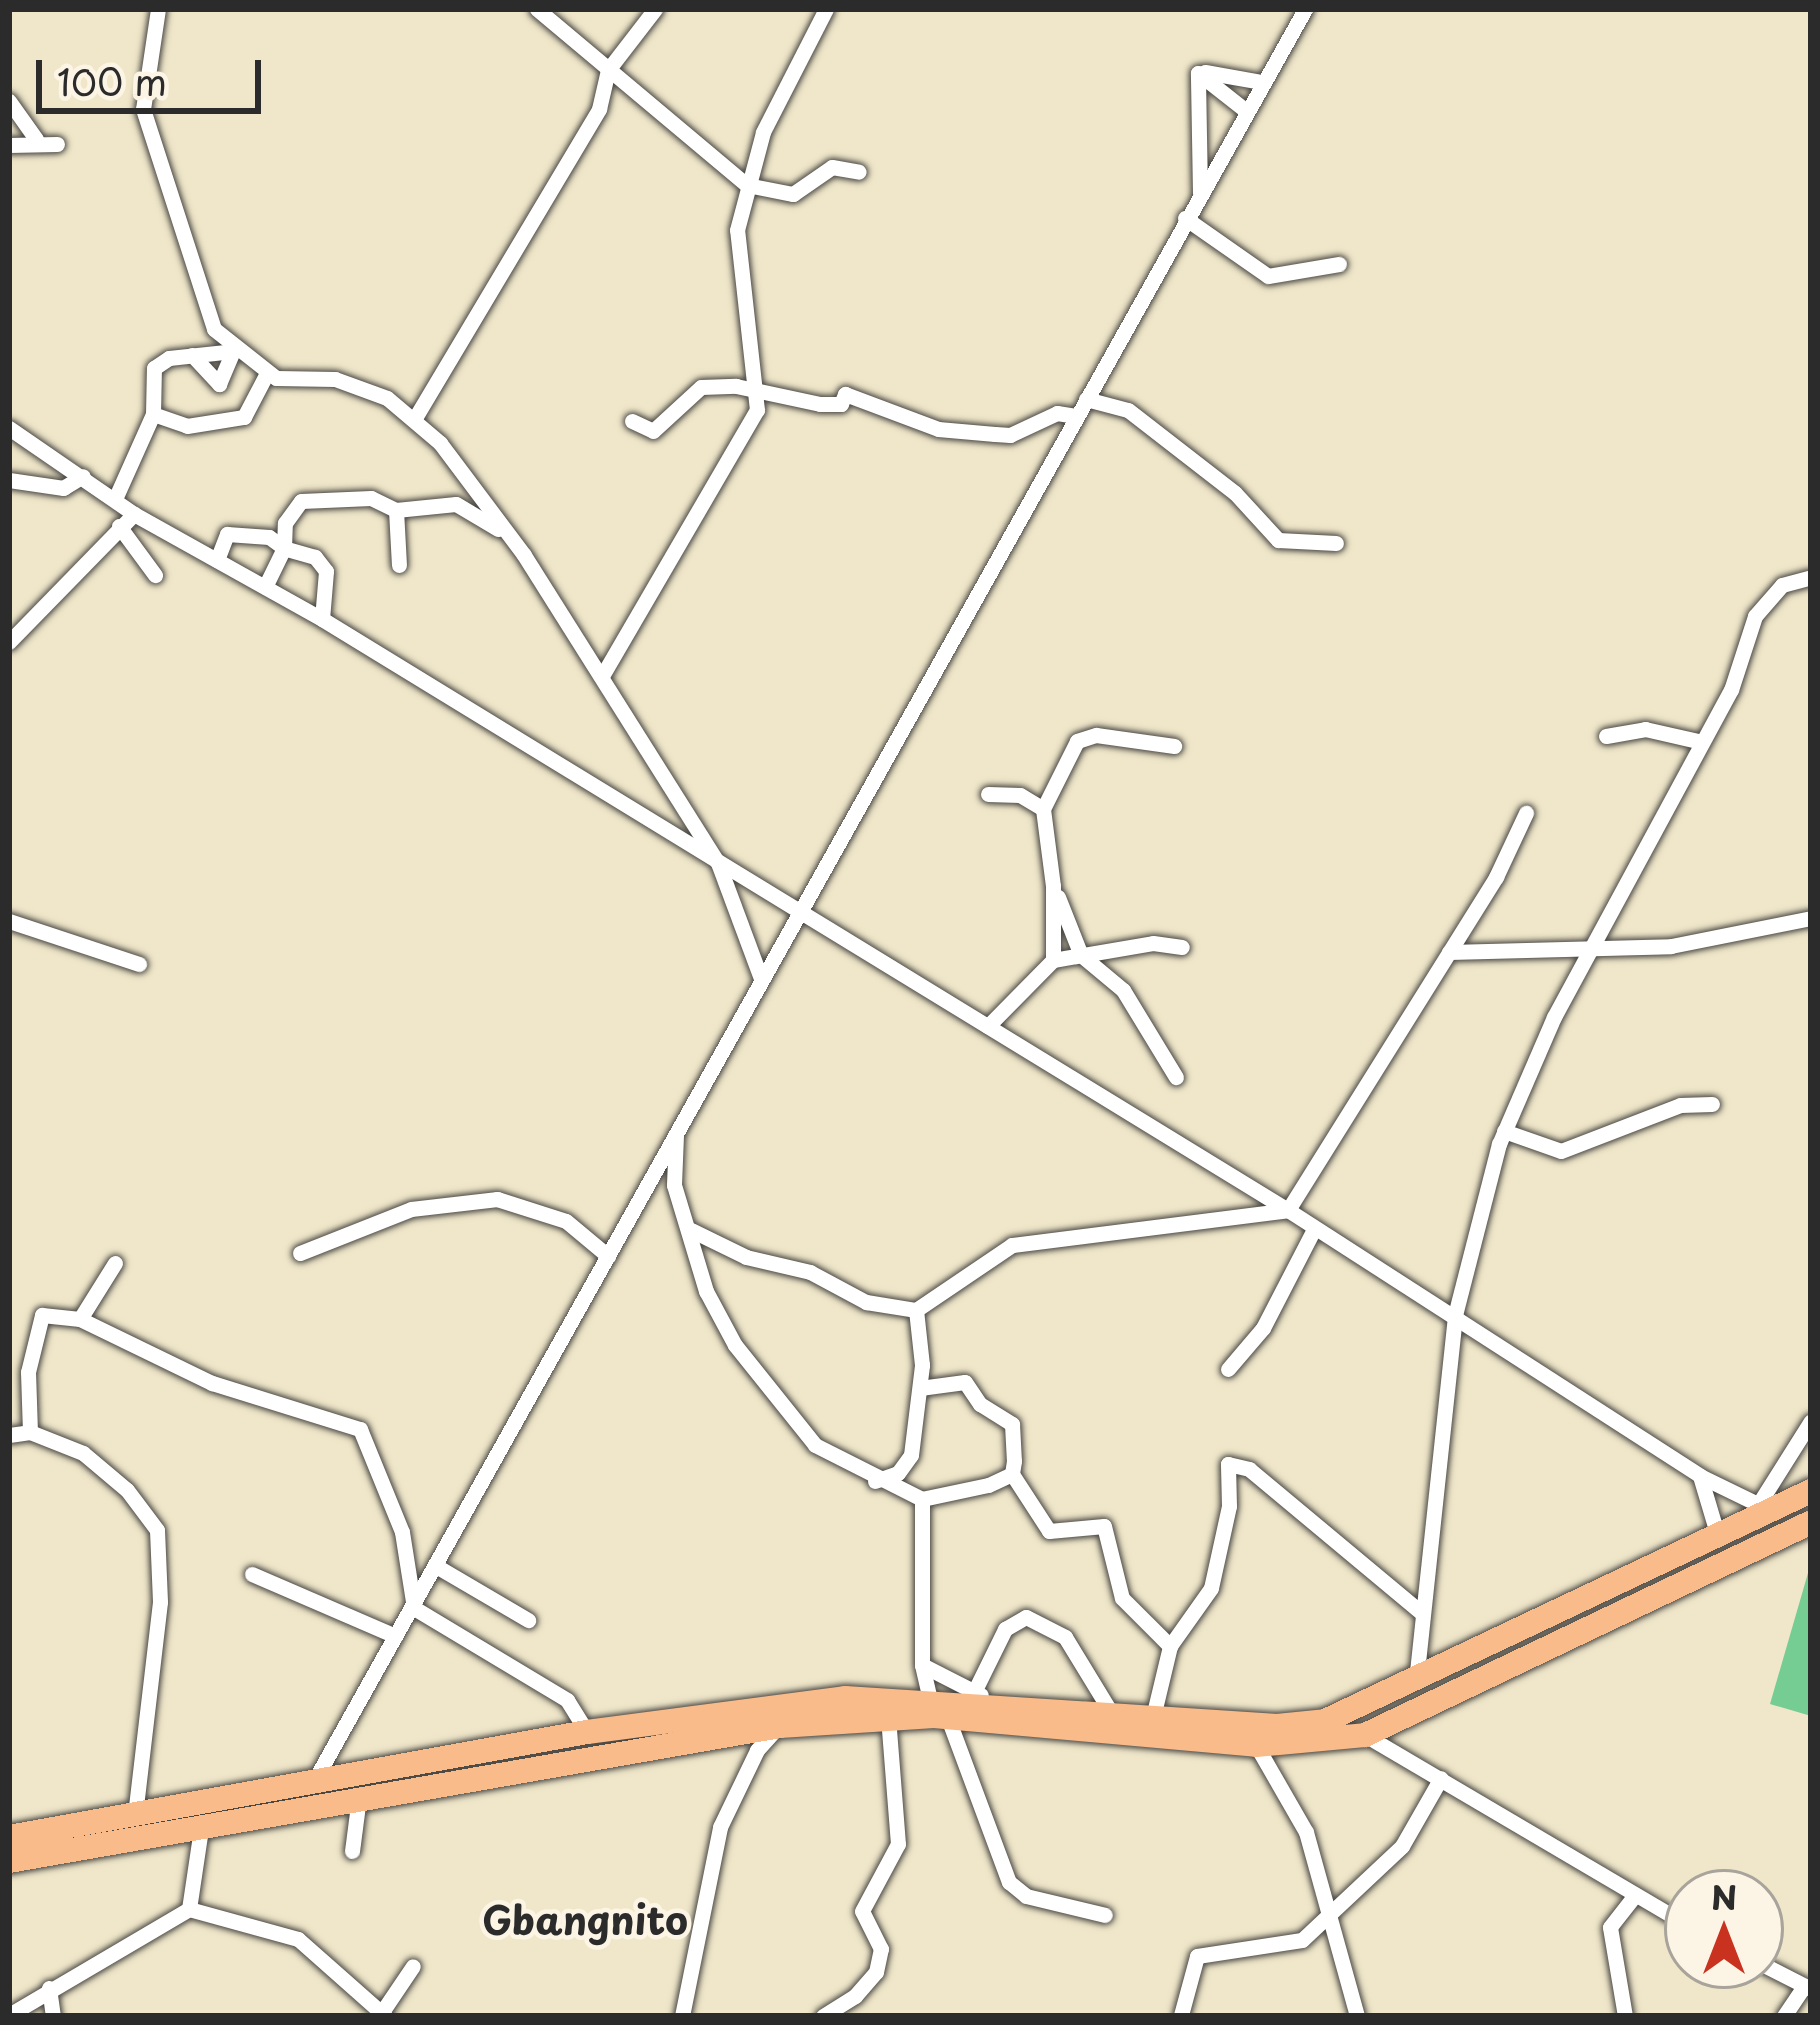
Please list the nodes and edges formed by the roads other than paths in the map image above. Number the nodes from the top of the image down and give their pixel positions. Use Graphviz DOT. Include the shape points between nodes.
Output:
graph roads {
  1 [pos="158,9"];
  2 [pos="537,9"];
  3 [pos="655,9"];
  4 [pos="826,9"];
  5 [pos="1302,10"];
  6 [pos="608,70"];
  7 [pos="1205,72"];
  8 [pos="1262,82"];
  9 [pos="9,101"];
  10 [pos="1245,110"];
  11 [pos="36,139"];
  12 [pos="57,144"];
  13 [pos="9,145"];
  14 [pos="859,172"];
  15 [pos="747,185"];
  16 [pos="1200,193"];
  17 [pos="1185,218"];
  18 [pos="1340,264"];
  19 [pos="233,351"];
  20 [pos="192,355"];
  21 [pos="267,373"];
  22 [pos="756,388"];
  23 [pos="1086,399"];
  24 [pos="153,414"];
  25 [pos="1076,416"];
  26 [pos="415,418"];
  27 [pos="632,421"];
  28 [pos="9,428"];
  29 [pos="461,470"];
  30 [pos="83,476"];
  31 [pos="9,480"];
  32 [pos="115,499"];
  33 [pos="473,509"];
  34 [pos="396,511"];
  35 [pos="134,514"];
  36 [pos="119,526"];
  37 [pos="1336,543"];
  38 [pos="284,548"];
  39 [pos="524,555"];
  40 [pos="217,560"];
  41 [pos="399,565"];
  42 [pos="155,575"];
  43 [pos="1811,577"];
  44 [pos="265,587"];
  45 [pos="322,619"];
  46 [pos="9,642"];
  47 [pos="602,676"];
  48 [pos="1606,736"];
  49 [pos="1702,742"];
  50 [pos="1174,746"];
  51 [pos="988,794"];
  52 [pos="1042,809"];
  53 [pos="1526,813"];
  54 [pos="718,863"];
  55 [pos="1053,886"];
  56 [pos="799,907"];
  57 [pos="1811,918"];
  58 [pos="9,921"];
  59 [pos="1592,946"];
  60 [pos="1182,947"];
  61 [pos="1449,952"];
  62 [pos="1081,955"];
  63 [pos="1053,960"];
  64 [pos="139,964"];
  65 [pos="760,976"];
  66 [pos="988,1026"];
  67 [pos="1176,1077"];
  68 [pos="1712,1104"];
  69 [pos="681,1113"];
  70 [pos="1504,1131"];
  71 [pos="1288,1210"];
  72 [pos="1314,1229"];
  73 [pos="691,1230"];
  74 [pos="300,1253"];
  75 [pos="608,1256"];
  76 [pos="115,1263"];
  77 [pos="916,1310"];
  78 [pos="1455,1315"];
  79 [pos="80,1318"];
  80 [pos="1228,1369"];
  81 [pos="920,1388"];
  82 [pos="1811,1421"];
  83 [pos="30,1432"];
  84 [pos="9,1435"];
  85 [pos="1012,1474"];
  86 [pos="1700,1476"];
  87 [pos="875,1481"];
  88 [pos="1811,1491"];
  89 [pos="922,1499"];
  90 [pos="1763,1506"];
  91 [pos="1810,1524"];
  92 [pos="1717,1533"];
  93 [pos="436,1566"];
  94 [pos="252,1574"];
  95 [pos="414,1608"];
  96 [pos="1423,1614"];
  97 [pos="528,1620"];
  98 [pos="395,1636"];
  99 [pos="1170,1646"];
  100 [pos="922,1665"];
  101 [pos="1415,1684"];
  102 [pos="981,1695"];
  103 [pos="932,1707"];
  104 [pos="1112,1714"];
  105 [pos="888,1716"];
  106 [pos="1153,1717"];
  107 [pos="779,1726"];
  108 [pos="587,1732"];
  109 [pos="1366,1735"];
  110 [pos="1256,1745"];
  111 [pos="332,1754"];
  112 [pos="1441,1778"];
  113 [pos="312,1784"];
  114 [pos="353,1787"];
  115 [pos="135,1814"];
  116 [pos="201,1829"];
  117 [pos="9,1837"];
  118 [pos="352,1851"];
  119 [pos="9,1861"];
  120 [pos="1634,1896"];
  121 [pos="189,1909"];
  122 [pos="1664,1912"];
  123 [pos="1106,1915"];
  124 [pos="1336,1916"];
  125 [pos="413,1966"];
  126 [pos="49,1988"];
  127 [pos="1808,1988"];
  128 [pos="383,2014"];
  129 [pos="9,2015"];
  130 [pos="1181,2015"];
  131 [pos="53,2016"];
  132 [pos="682,2016"];
  133 [pos="823,2016"];
  134 [pos="1358,2016"];
  135 [pos="1625,2016"];
  136 [pos="1784,2016"];
  1 -- 19 [label="street" via="142,109 180,242 214,329"];
  2 -- 6 [label="street"];
  3 -- 6 [label="street"];
  4 -- 15 [label="street" via="769,118"];
  5 -- 8 [label="street"];
  6 -- 15 [label="street"];
  6 -- 26 [label="street" via="599,109"];
  7 -- 8 [label="street"];
  7 -- 10 [label="street" via="1223,100"];
  7 -- 16 [label="street" via="1194,88"];
  8 -- 10 [label="street"];
  9 -- 11 [label="street"];
  10 -- 16 [label="street"];
  11 -- 12 [label="street"];
  11 -- 13 [label="street"];
  14 -- 15 [label="street" via="832,167 793,194"];
  15 -- 22 [label="street" via="737,271"];
  16 -- 17 [label="street"];
  17 -- 18 [label="street" via="1268,277"];
  17 -- 23 [label="street"];
  19 -- 20 [label="street"];
  19 -- 20 [label="street" via="219,384"];
  19 -- 21 [label="street"];
  20 -- 24 [label="street" via="154,368"];
  21 -- 24 [label="street" via="244,417 211,416 187,426"];
  21 -- 26 [label="street" via="335,379"];
  22 -- 25 [label="street" via="820,404 841,404 845,394 938,429 1010,435 1058,412"];
  22 -- 27 [label="street" via="701,387 661,428"];
  22 -- 47 [label="street" via="748,435"];
  23 -- 25 [label="street"];
  23 -- 37 [label="street" via="1128,410 1234,493 1278,540"];
  24 -- 32 [label="street"];
  25 -- 56 [label="street"];
  26 -- 29 [label="street"];
  28 -- 30 [label="street"];
  29 -- 33 [label="street"];
  29 -- 39 [label="street"];
  30 -- 31 [label="street" via="63,488"];
  30 -- 32 [label="street"];
  32 -- 35 [label="street"];
  33 -- 34 [label="street" via="411,504"];
  33 -- 39 [label="street"];
  34 -- 38 [label="street" via="370,498 301,502 285,523"];
  34 -- 41 [label="street"];
  35 -- 36 [label="street"];
  35 -- 40 [label="street"];
  36 -- 42 [label="street"];
  36 -- 46 [label="street"];
  38 -- 40 [label="street" via="243,530 227,534"];
  38 -- 44 [label="street"];
  38 -- 45 [label="street" via="315,556 326,571"];
  39 -- 47 [label="street"];
  40 -- 44 [label="street"];
  43 -- 49 [label="street" via="1782,585 1755,616 1731,690"];
  44 -- 45 [label="street"];
  45 -- 54 [label="street"];
  47 -- 54 [label="street"];
  48 -- 49 [label="street" via="1645,729"];
  49 -- 59 [label="street"];
  50 -- 52 [label="street" via="1096,735 1077,741"];
  51 -- 52 [label="street" via="1020,795"];
  52 -- 55 [label="street"];
  53 -- 61 [label="street"];
  54 -- 56 [label="street"];
  54 -- 65 [label="street"];
  55 -- 62 [label="street"];
  55 -- 63 [label="street"];
  56 -- 65 [label="street"];
  56 -- 66 [label="street"];
  57 -- 59 [label="street" via="1671,946"];
  58 -- 64 [label="street"];
  59 -- 61 [label="street"];
  59 -- 70 [label="street"];
  60 -- 62 [label="street" via="1154,943"];
  61 -- 71 [label="street"];
  62 -- 63 [label="street"];
  62 -- 67 [label="street" via="1123,990"];
  63 -- 66 [label="street"];
  65 -- 69 [label="street"];
  66 -- 71 [label="street"];
  68 -- 70 [label="street" via="1680,1105 1561,1151"];
  69 -- 73 [label="street" via="674,1185"];
  69 -- 75 [label="street"];
  70 -- 78 [label="street"];
  71 -- 72 [label="street"];
  71 -- 77 [label="street" via="1012,1246"];
  72 -- 78 [label="street"];
  72 -- 80 [label="street" via="1263,1328"];
  73 -- 77 [label="street" via="746,1257 810,1272 866,1302"];
  73 -- 87 [label="street" via="706,1291 735,1345 815,1445"];
  74 -- 75 [label="street" via="411,1209 497,1199 566,1222"];
  75 -- 93 [label="street"];
  76 -- 79 [label="street"];
  77 -- 81 [label="street"];
  78 -- 86 [label="street"];
  78 -- 96 [label="street"];
  79 -- 83 [label="street" via="46,1312 36,1327"];
  79 -- 95 [label="street" via="212,1383 359,1429 402,1532"];
  81 -- 85 [label="street" via="965,1382 980,1404 1012,1424"];
  81 -- 87 [label="street" via="911,1455 898,1473"];
  82 -- 90 [label="street"];
  83 -- 84 [label="street"];
  83 -- 115 [label="street" via="83,1453 127,1490 157,1530 160,1602"];
  85 -- 89 [label="street"];
  85 -- 99 [label="street" via="1049,1531 1104,1526 1122,1598"];
  86 -- 90 [label="street"];
  86 -- 92 [label="street"];
  87 -- 89 [label="street"];
  88 -- 90 [label="main road"];
  89 -- 100 [label="street"];
  90 -- 92 [label="main road"];
  91 -- 109 [label="main road"];
  92 -- 101 [label="main road"];
  93 -- 95 [label="street"];
  93 -- 97 [label="street"];
  94 -- 98 [label="street"];
  95 -- 98 [label="street"];
  95 -- 108 [label="street" via="556,1692"];
  96 -- 99 [label="street" via="1370,1563 1234,1462 1224,1473 1229,1506 1211,1588"];
  96 -- 101 [label="street"];
  98 -- 111 [label="street"];
  99 -- 106 [label="street"];
  100 -- 102 [label="street"];
  100 -- 103 [label="street"];
  101 -- 106 [label="main road" via="1325,1721"];
  102 -- 103 [label="main road"];
  102 -- 104 [label="main road"];
  102 -- 104 [label="street" via="1005,1629 1026,1617 1065,1637"];
  103 -- 105 [label="main road"];
  103 -- 108 [label="main road" via="763,1706"];
  103 -- 110 [label="main road"];
  103 -- 123 [label="street" via="949,1721 1009,1882 1026,1896"];
  104 -- 106 [label="main road"];
  105 -- 107 [label="main road"];
  105 -- 133 [label="street" via="898,1844 862,1911 881,1949 876,1972"];
  107 -- 114 [label="main road"];
  107 -- 132 [label="street" via="757,1750 720,1827"];
  108 -- 114 [label="main road"];
  109 -- 110 [label="main road"];
  109 -- 112 [label="street"];
  110 -- 124 [label="street" via="1306,1832"];
  111 -- 113 [label="street"];
  111 -- 114 [label="street"];
  112 -- 120 [label="street"];
  112 -- 124 [label="street" via="1402,1846"];
  113 -- 114 [label="main road"];
  113 -- 115 [label="main road"];
  114 -- 116 [label="main road"];
  114 -- 118 [label="street"];
  115 -- 117 [label="main road"];
  116 -- 119 [label="main road"];
  116 -- 121 [label="street"];
  120 -- 122 [label="street"];
  120 -- 135 [label="street" via="1610,1927"];
  121 -- 126 [label="street"];
  121 -- 128 [label="street" via="298,1939"];
  124 -- 130 [label="street" via="1278,1949 1196,1956"];
  124 -- 134 [label="street" via="1337,1961"];
  125 -- 128 [label="street"];
  126 -- 129 [label="street"];
  126 -- 131 [label="street"];
  127 -- 136 [label="street"];
}
